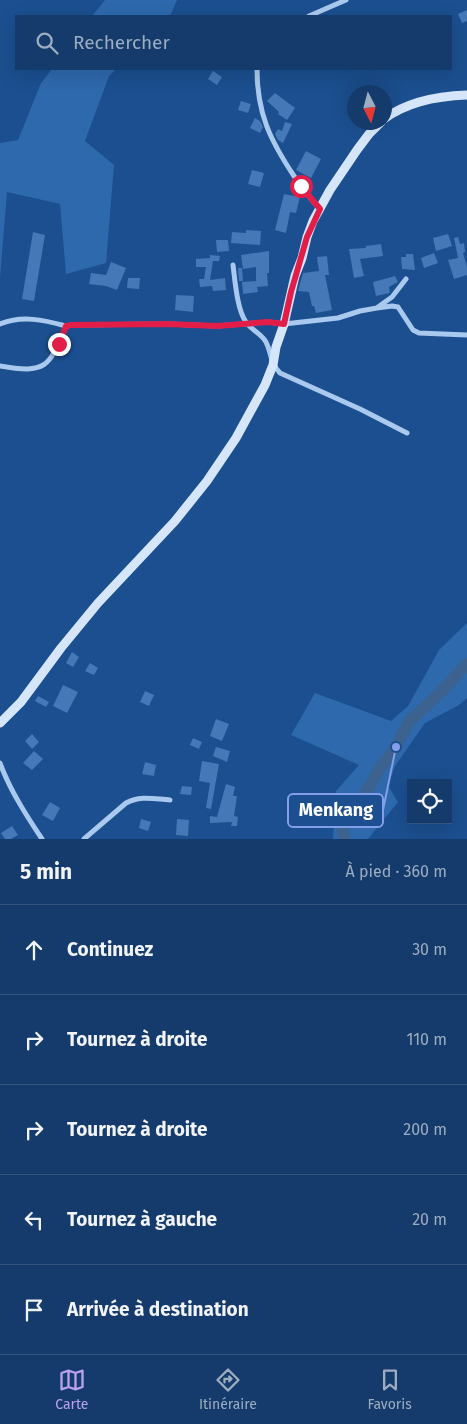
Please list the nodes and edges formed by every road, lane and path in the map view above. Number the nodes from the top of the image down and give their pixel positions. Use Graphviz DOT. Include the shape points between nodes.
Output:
graph roads {
  1 [pos="346,0"];
  2 [pos="311,15"];
  3 [pos="256,70"];
  4 [pos="467,95"];
  5 [pos="392,114"];
  6 [pos="373,130"];
  7 [pos="320,209"];
  8 [pos="233,265"];
  9 [pos="406,279"];
  10 [pos="377,308"];
  11 [pos="246,323"];
  12 [pos="0,324"];
  13 [pos="284,324"];
  14 [pos="66,326"];
  15 [pos="467,335"];
  16 [pos="272,365"];
  17 [pos="0,366"];
  18 [pos="407,433"];
  19 [pos="0,723"];
  20 [pos="0,763"];
  21 [pos="170,800"];
  22 [pos="42,839"];
  23 [pos="84,839"];
  1 -- 2 [label="street"];
  3 -- 7 [label="street" via="260,106 271,139"];
  4 -- 5 [label="street" via="412,103"];
  6 -- 7 [label="street"];
  7 -- 13 [label="street" via="307,237"];
  8 -- 11 [label="street" via="236,290"];
  9 -- 10 [label="street"];
  10 -- 13 [label="street" via="338,318"];
  10 -- 15 [label="street" via="398,307 413,330 419,333"];
  11 -- 13 [label="street"];
  11 -- 14 [label="street" via="217,326"];
  11 -- 16 [label="street" via="266,341"];
  12 -- 14 [label="street" via="23,319"];
  13 -- 16 [label="street"];
  14 -- 17 [label="street" via="46,364 37,368"];
  16 -- 18 [label="street" via="280,374"];
  16 -- 19 [label="street" via="261,393 236,438 197,494 98,603 16,709"];
  20 -- 22 [label="street" via="24,812"];
  21 -- 23 [label="street" via="133,799"];
}
